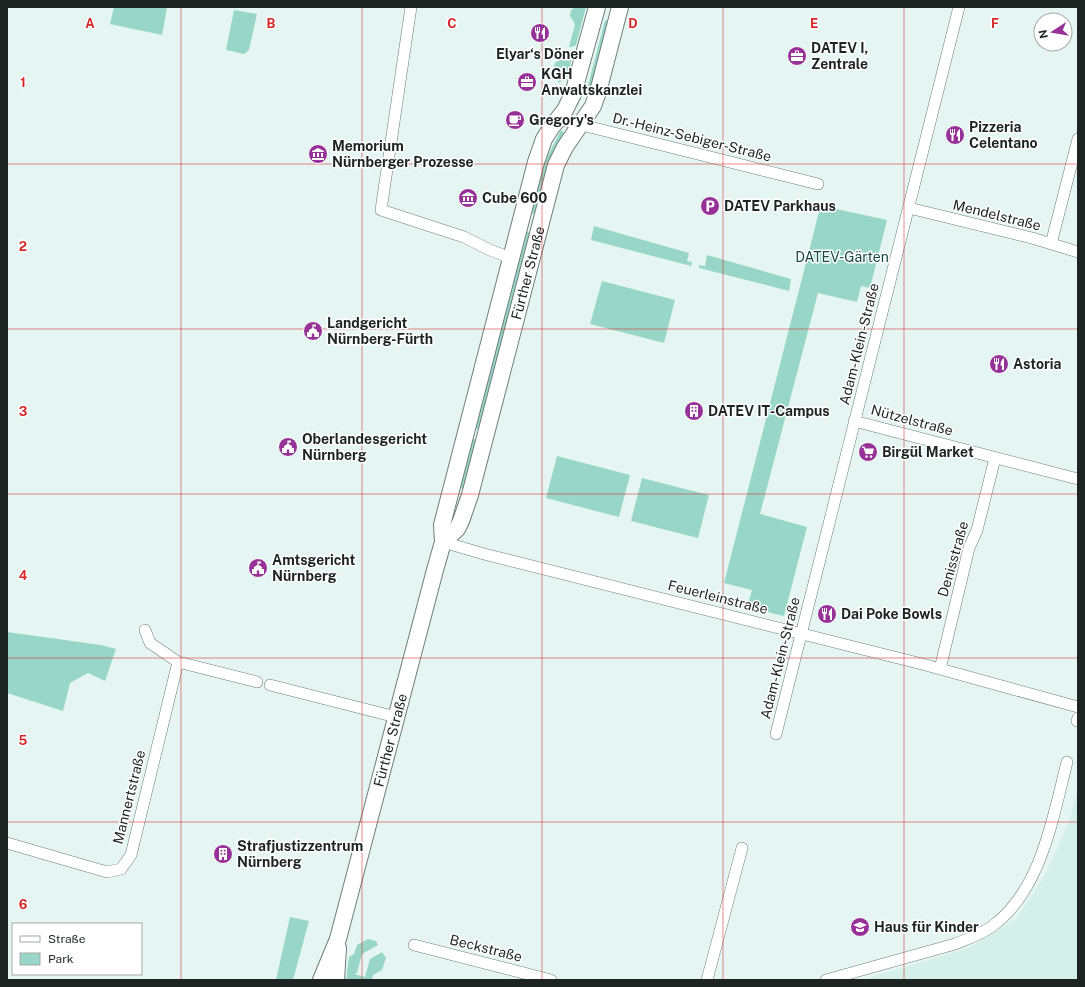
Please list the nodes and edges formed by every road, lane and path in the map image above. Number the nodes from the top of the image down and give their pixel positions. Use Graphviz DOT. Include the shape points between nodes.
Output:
graph roads {
  1 [pos="411,7"];
  2 [pos="597,7"];
  3 [pos="620,7"];
  4 [pos="959,7"];
  5 [pos="558,119"];
  6 [pos="581,125"];
  7 [pos="1078,139"];
  8 [pos="818,184"];
  9 [pos="909,208"];
  10 [pos="1051,244"];
  11 [pos="1078,252"];
  12 [pos="511,258"];
  13 [pos="854,421"];
  14 [pos="995,458"];
  15 [pos="1078,479"];
  16 [pos="443,542"];
  17 [pos="145,630"];
  18 [pos="802,634"];
  19 [pos="178,662"];
  20 [pos="940,669"];
  21 [pos="257,682"];
  22 [pos="270,685"];
  23 [pos="1078,707"];
  24 [pos="396,717"];
  25 [pos="776,734"];
  26 [pos="1067,762"];
  27 [pos="7,843"];
  28 [pos="742,848"];
  29 [pos="338,939"];
  30 [pos="414,945"];
  31 [pos="322,980"];
  32 [pos="336,980"];
  33 [pos="551,980"];
  34 [pos="708,980"];
  35 [pos="826,980"];
  1 -- 12 [label="street" via="382,210 464,237"];
  2 -- 5 [label="main road, Fürther Straße" via="572,94 566,110"];
  3 -- 6 [label="main road, Fürther Straße" via="596,99"];
  4 -- 9 [label="street, Adam-Klein-Straße"];
  5 -- 6 [label="street, Dr.-Heinz-Sebiger-Straße"];
  5 -- 12 [label="main road, Fürther Straße" via="539,151"];
  6 -- 8 [label="street, Dr.-Heinz-Sebiger-Straße"];
  6 -- 16 [label="main road, Fürther Straße" via="556,165 470,495 457,529"];
  7 -- 10 [label="street"];
  9 -- 10 [label="street, Mendelstraße"];
  9 -- 13 [label="street, Adam-Klein-Straße"];
  10 -- 11 [label="street, Mendelstraße"];
  12 -- 16 [label="main road, Fürther Straße" via="442,524"];
  13 -- 14 [label="street, Nützelstraße"];
  13 -- 18 [label="street, Adam-Klein-Straße"];
  14 -- 15 [label="street, Nützelstraße"];
  14 -- 20 [label="street, Denisstraße" via="977,530 969,548"];
  16 -- 18 [label="street, Feuerleinstraße"];
  16 -- 24 [label="main road, Fürther Straße"];
  17 -- 19 [label="street" via="150,643"];
  18 -- 20 [label="street, Feuerleinstraße"];
  18 -- 25 [label="street, Adam-Klein-Straße"];
  19 -- 21 [label="street"];
  19 -- 27 [label="street, Mannertstraße" via="131,855 121,869 107,872"];
  20 -- 23 [label="street, Feuerleinstraße"];
  22 -- 24 [label="street"];
  24 -- 29 [label="main road, Fürther Straße"];
  26 -- 35 [label="street" via="1050,831 1037,864 1022,896 1007,914 991,927 955,944"];
  28 -- 34 [label="street"];
  29 -- 31 [label="main road, Fürther Straße"];
  29 -- 32 [label="main road, Fürther Straße"];
  30 -- 33 [label="street, Beckstraße"];
}
